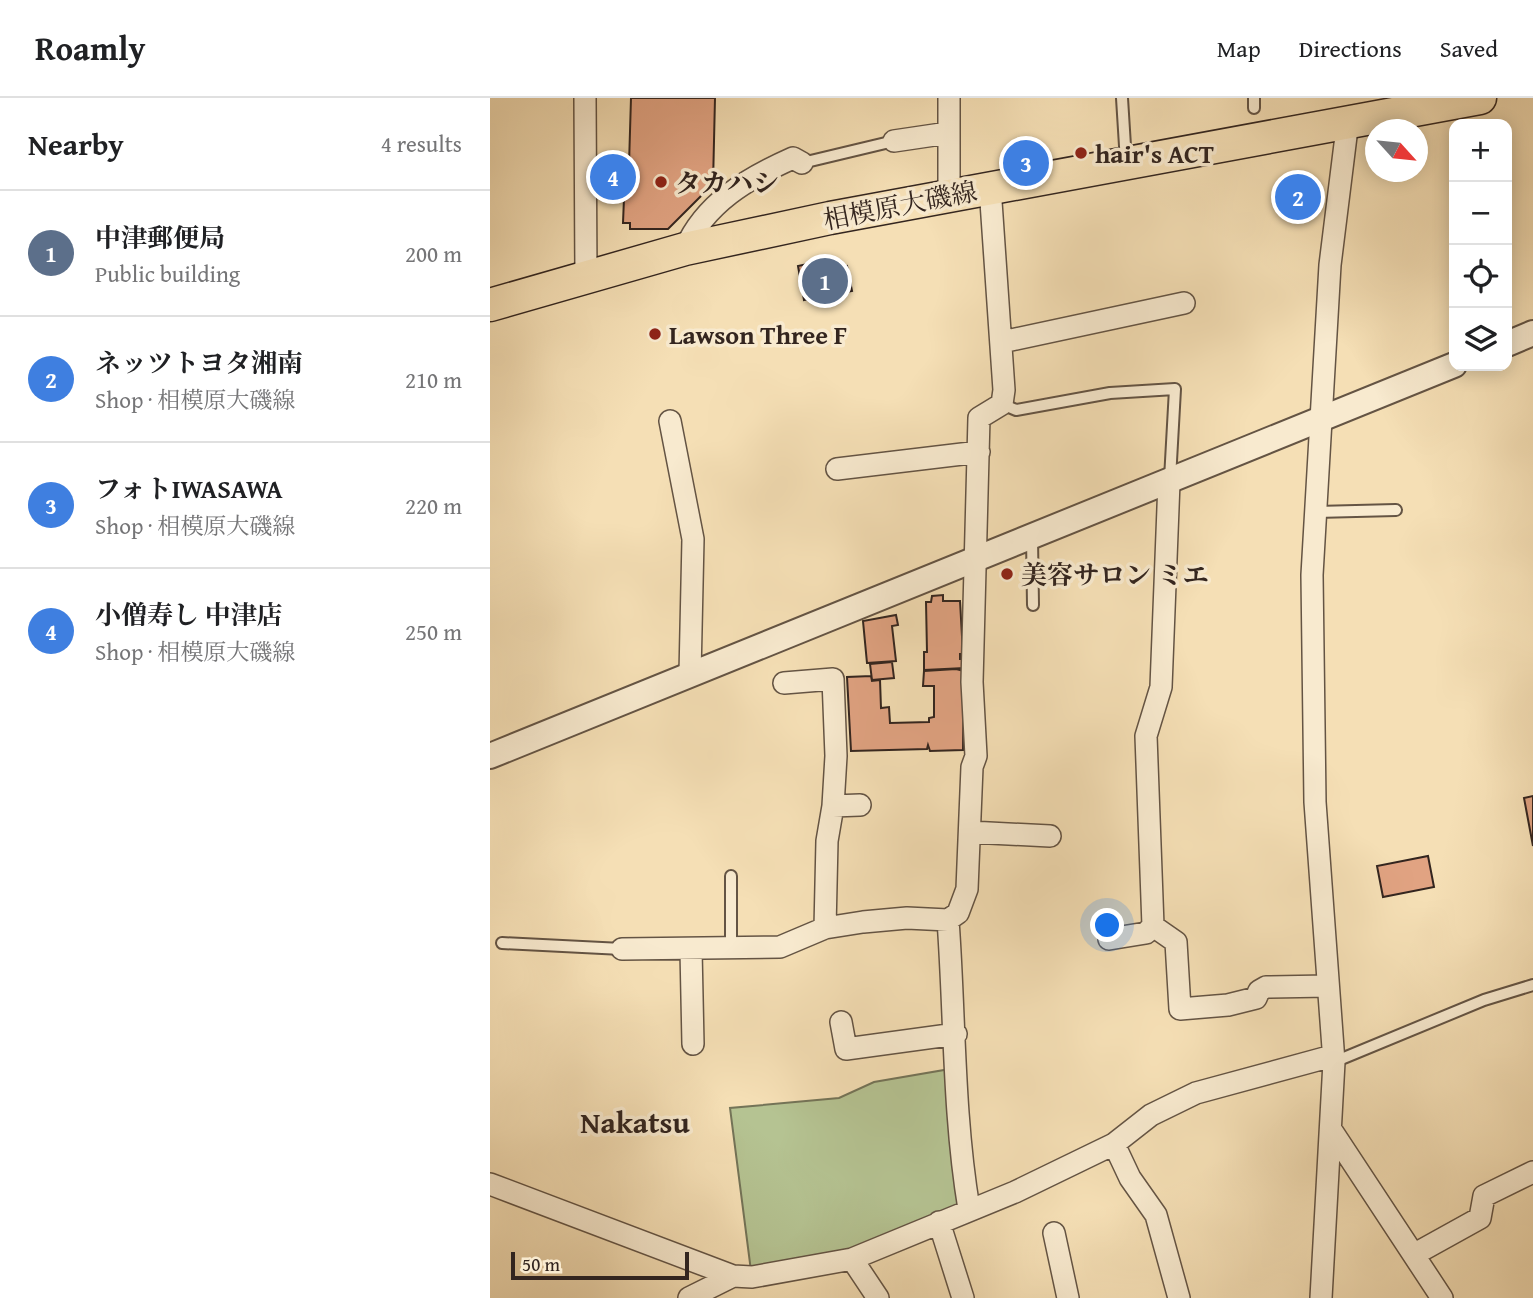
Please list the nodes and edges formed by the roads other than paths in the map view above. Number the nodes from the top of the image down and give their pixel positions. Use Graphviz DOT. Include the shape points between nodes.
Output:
graph roads {
  1 [pos="585,98"];
  2 [pos="949,98"];
  3 [pos="1122,98"];
  4 [pos="1480,98"];
  5 [pos="1395,106"];
  6 [pos="1348,120"];
  7 [pos="948,133"];
  8 [pos="894,141"];
  9 [pos="802,163"];
  10 [pos="1126,163"];
  11 [pos="990,187"];
  12 [pos="949,196"];
  13 [pos="685,249"];
  14 [pos="586,276"];
  15 [pos="1184,303"];
  16 [pos="490,305"];
  17 [pos="1533,333"];
  18 [pos="1002,342"];
  19 [pos="1512,342"];
  20 [pos="1449,367"];
  21 [pos="1002,404"];
  22 [pos="1321,418"];
  23 [pos="670,421"];
  24 [pos="979,452"];
  25 [pos="851,474"];
  26 [pos="1169,482"];
  27 [pos="1396,510"];
  28 [pos="1316,512"];
  29 [pos="1032,537"];
  30 [pos="975,559"];
  31 [pos="1032,605"];
  32 [pos="690,674"];
  33 [pos="784,682"];
  34 [pos="490,756"];
  35 [pos="860,805"];
  36 [pos="833,806"];
  37 [pos="970,832"];
  38 [pos="1049,836"];
  39 [pos="731,876"];
  40 [pos="948,920"];
  41 [pos="1153,926"];
  42 [pos="825,928"];
  43 [pos="1109,939"];
  44 [pos="502,943"];
  45 [pos="731,948"];
  46 [pos="622,949"];
  47 [pos="691,950"];
  48 [pos="1533,985"];
  49 [pos="1328,986"];
  50 [pos="841,1022"];
  51 [pos="956,1034"];
  52 [pos="692,1044"];
  53 [pos="1333,1059"];
  54 [pos="1332,1131"];
  55 [pos="1114,1143"];
  56 [pos="1530,1179"];
  57 [pos="490,1184"];
  58 [pos="969,1209"];
  59 [pos="940,1222"];
  60 [pos="1054,1233"];
  61 [pos="1415,1254"];
  62 [pos="852,1259"];
  63 [pos="746,1284"];
  64 [pos="689,1298"];
  65 [pos="878,1298"];
  66 [pos="963,1298"];
  67 [pos="1068,1298"];
  68 [pos="1179,1298"];
  69 [pos="1321,1298"];
  70 [pos="1442,1298"];
  1 -- 14 [label="street"];
  2 -- 7 [label="street"];
  3 -- 10 [label="lane"];
  4 -- 5 [label="main road, 相模原大磯線"];
  5 -- 6 [label="main road, 相模原大磯線"];
  6 -- 10 [label="main road, 相模原大磯線"];
  6 -- 22 [label="street" via="1330,265"];
  7 -- 8 [label="street"];
  7 -- 12 [label="street"];
  8 -- 9 [label="lane"];
  9 -- 13 [label="street" via="793,158 752,176 710,211 693,230"];
  10 -- 11 [label="main road, 相模原大磯線"];
  11 -- 12 [label="main road, 相模原大磯線"];
  11 -- 18 [label="street"];
  12 -- 13 [label="main road, 相模原大磯線"];
  13 -- 14 [label="main road, 相模原大磯線"];
  14 -- 16 [label="main road, 相模原大磯線"];
  15 -- 18 [label="street"];
  17 -- 19 [label="street"];
  18 -- 21 [label="street"];
  20 -- 22 [label="street"];
  21 -- 24 [label="street" via="979,418"];
  21 -- 26 [label="lane" via="1016,410 1110,393 1175,389"];
  22 -- 26 [label="street"];
  22 -- 28 [label="street"];
  23 -- 32 [label="street" via="693,539"];
  24 -- 25 [label="street"];
  24 -- 30 [label="street"];
  26 -- 29 [label="street"];
  26 -- 41 [label="street" via="1161,687 1146,736 1141,856"];
  27 -- 28 [label="lane"];
  28 -- 49 [label="street" via="1312,575 1315,802"];
  29 -- 30 [label="street"];
  29 -- 31 [label="lane"];
  30 -- 32 [label="street"];
  30 -- 37 [label="street" via="972,682 976,756"];
  32 -- 34 [label="street"];
  33 -- 36 [label="street" via="833,679"];
  35 -- 36 [label="street"];
  36 -- 42 [label="street" via="827,841"];
  37 -- 38 [label="street"];
  37 -- 40 [label="street" via="967,889 958,913"];
  39 -- 45 [label="lane"];
  40 -- 42 [label="street" via="907,918"];
  40 -- 51 [label="street"];
  41 -- 43 [label="street" via="1146,933"];
  41 -- 49 [label="street" via="1176,942 1180,1009 1256,998 1266,987"];
  42 -- 45 [label="street" via="780,947"];
  44 -- 46 [label="lane"];
  45 -- 47 [label="street"];
  46 -- 47 [label="street"];
  47 -- 52 [label="street"];
  48 -- 53 [label="lane"];
  49 -- 53 [label="street"];
  50 -- 51 [label="street" via="846,1049"];
  51 -- 58 [label="street" via="958,1142"];
  53 -- 54 [label="street"];
  53 -- 55 [label="street" via="1196,1093 1151,1115"];
  54 -- 61 [label="street"];
  54 -- 69 [label="street"];
  55 -- 58 [label="street" via="1015,1192"];
  55 -- 68 [label="street" via="1130,1178 1156,1215"];
  56 -- 61 [label="street" via="1484,1196 1480,1218"];
  57 -- 63 [label="street"];
  58 -- 59 [label="street"];
  59 -- 62 [label="street"];
  59 -- 66 [label="street"];
  60 -- 67 [label="street"];
  61 -- 70 [label="street"];
  62 -- 63 [label="street"];
  62 -- 65 [label="street"];
  63 -- 64 [label="street"];
}
